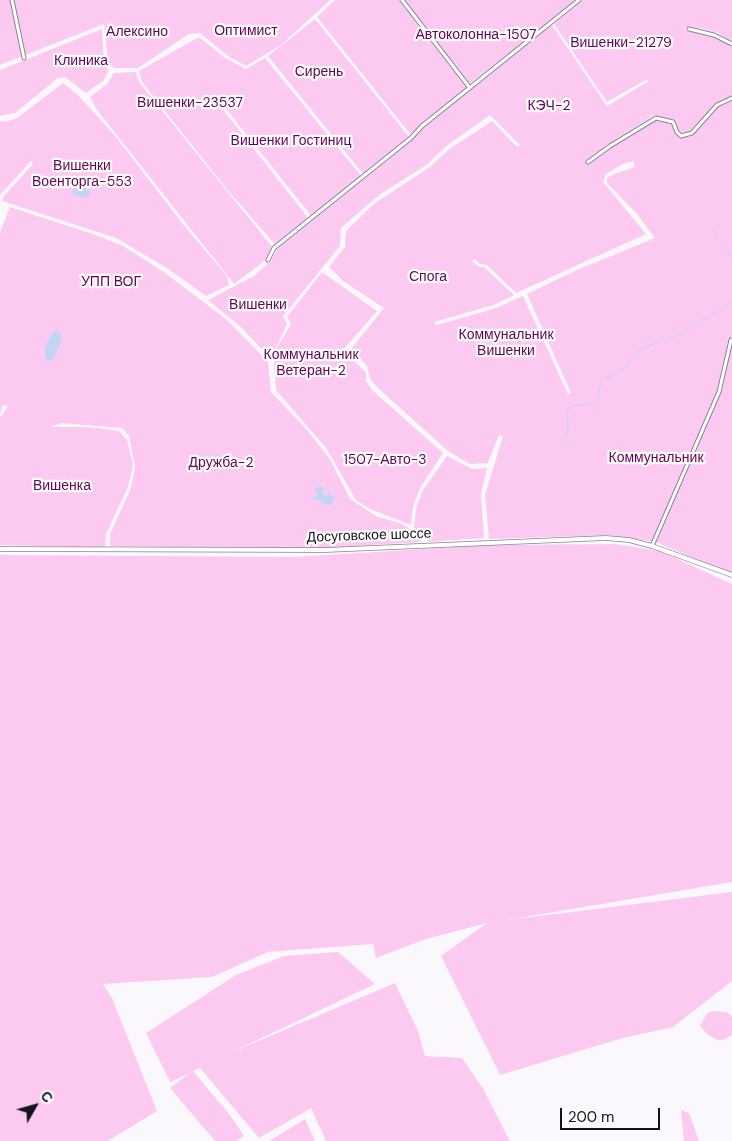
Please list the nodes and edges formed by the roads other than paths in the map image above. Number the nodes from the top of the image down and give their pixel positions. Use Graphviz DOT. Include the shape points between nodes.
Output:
graph roads {
  1 [pos="12,0"];
  2 [pos="402,0"];
  3 [pos="579,0"];
  4 [pos="689,28"];
  5 [pos="732,44"];
  6 [pos="24,58"];
  7 [pos="470,88"];
  8 [pos="732,98"];
  9 [pos="588,162"];
  10 [pos="268,260"];
  11 [pos="731,340"];
  12 [pos="652,546"];
  13 [pos="0,549"];
  14 [pos="732,575"];
  1 -- 6 [label="street"];
  2 -- 7 [label="street"];
  3 -- 7 [label="street"];
  4 -- 5 [label="street" via="714,34"];
  7 -- 10 [label="street" via="274,248"];
  8 -- 9 [label="street" via="717,105 692,133 681,136 673,122 656,118"];
  11 -- 12 [label="street" via="719,392"];
  12 -- 13 [label="main road, Досуговское шоссе" via="606,538 325,550"];
  12 -- 14 [label="main road, Досуговское шоссе"];
}
